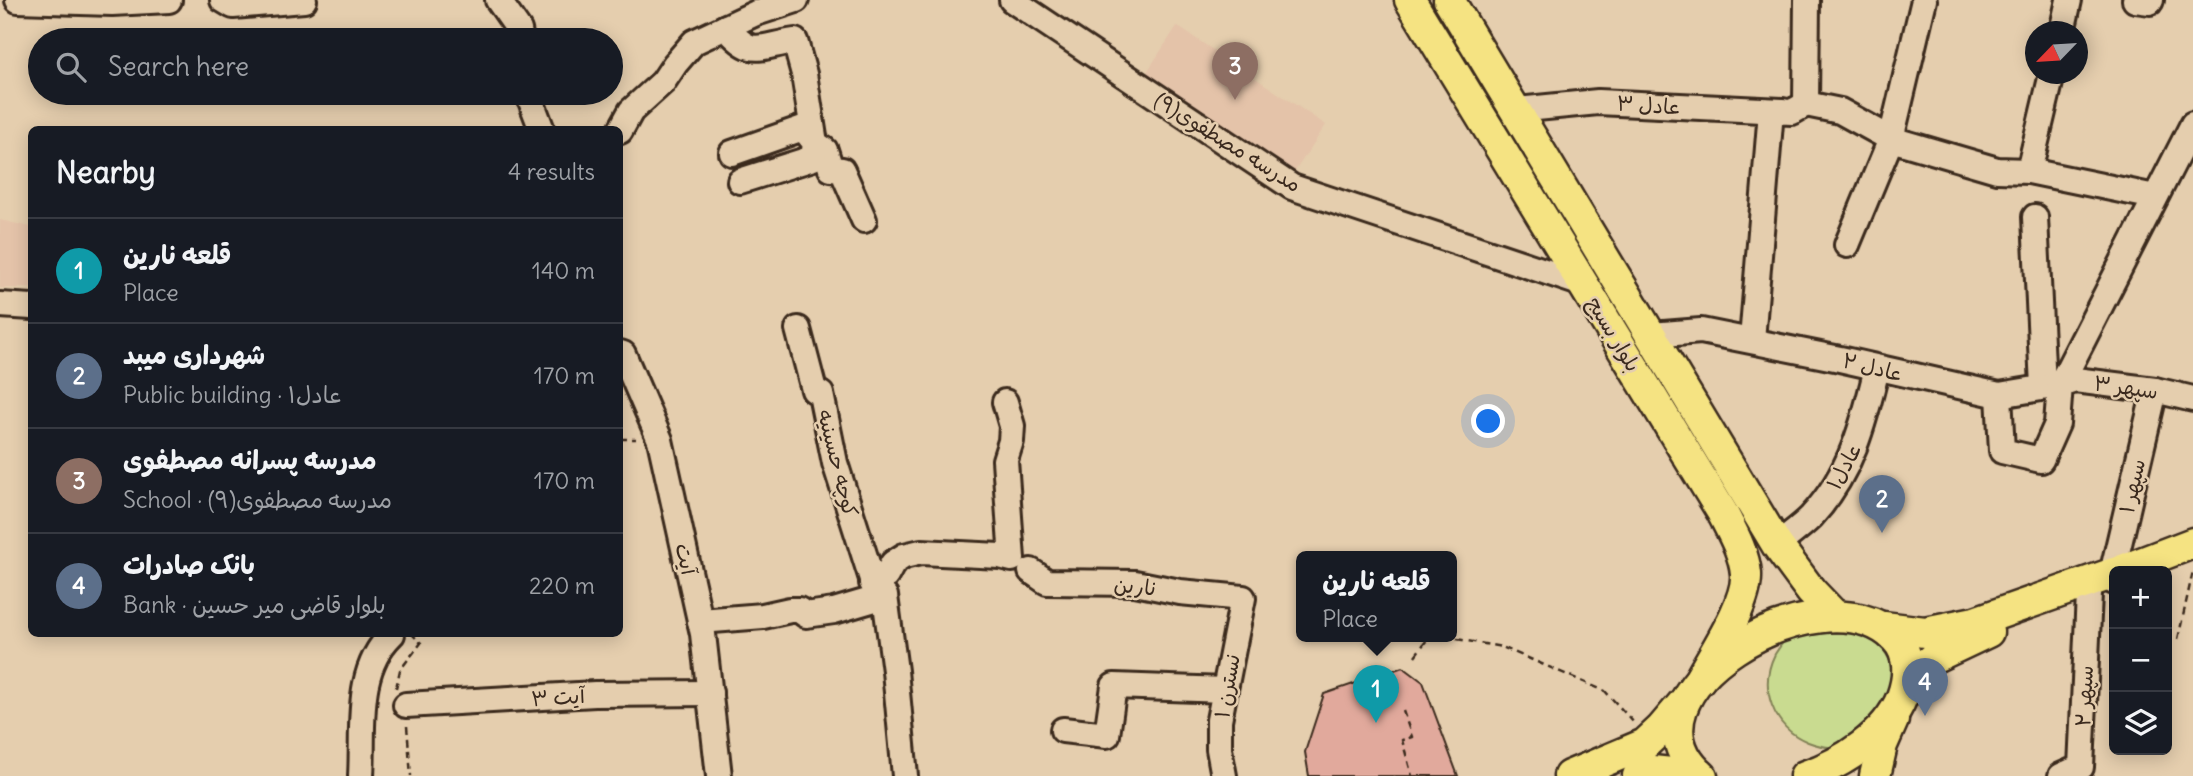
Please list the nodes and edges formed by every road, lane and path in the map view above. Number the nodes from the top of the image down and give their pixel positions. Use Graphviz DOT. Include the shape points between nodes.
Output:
graph roads {
  1 [pos="19,0"];
  2 [pos="169,0"];
  3 [pos="223,0"];
  4 [pos="304,0"];
  5 [pos="498,0"];
  6 [pos="796,0"];
  7 [pos="1012,0"];
  8 [pos="1410,0"];
  9 [pos="1449,0"];
  10 [pos="1807,0"];
  11 [pos="1924,0"];
  12 [pos="2070,0"];
  13 [pos="2135,0"];
  14 [pos="2151,0"];
  15 [pos="2065,21"];
  16 [pos="726,27"];
  17 [pos="518,28"];
  18 [pos="2050,84"];
  19 [pos="1806,104"];
  20 [pos="533,105"];
  21 [pos="1516,110"];
  22 [pos="1782,111"];
  23 [pos="2193,124"];
  24 [pos="540,126"];
  25 [pos="623,126"];
  26 [pos="1891,139"];
  27 [pos="816,142"];
  28 [pos="732,152"];
  29 [pos="2029,171"];
  30 [pos="740,181"];
  31 [pos="2155,197"];
  32 [pos="2035,217"];
  33 [pos="864,220"];
  34 [pos="1847,245"];
  35 [pos="1583,284"];
  36 [pos="0,305"];
  37 [pos="28,307"];
  38 [pos="798,330"];
  39 [pos="1651,335"];
  40 [pos="1752,341"];
  41 [pos="623,354"];
  42 [pos="1877,368"];
  43 [pos="2052,386"];
  44 [pos="2155,390"];
  45 [pos="1999,395"];
  46 [pos="2193,398"];
  47 [pos="1005,402"];
  48 [pos="1749,499"];
  49 [pos="1722,512"];
  50 [pos="2193,543"];
  51 [pos="1777,545"];
  52 [pos="2193,554"];
  53 [pos="1021,565"];
  54 [pos="2161,566"];
  55 [pos="2193,572"];
  56 [pos="2107,580"];
  57 [pos="878,593"];
  58 [pos="1242,598"];
  59 [pos="1835,616"];
  60 [pos="700,621"];
  61 [pos="1884,627"];
  62 [pos="390,637"];
  63 [pos="1457,639"];
  64 [pos="2178,639"];
  65 [pos="1425,642"];
  66 [pos="1415,656"];
  67 [pos="1225,690"];
  68 [pos="1904,690"];
  69 [pos="1692,691"];
  70 [pos="710,693"];
  71 [pos="406,705"];
  72 [pos="1403,711"];
  73 [pos="1063,730"];
  74 [pos="1652,737"];
  75 [pos="2071,771"];
  76 [pos="361,776"];
  77 [pos="719,776"];
  78 [pos="905,776"];
  79 [pos="1224,776"];
  80 [pos="1412,776"];
  81 [pos="1569,776"];
  82 [pos="1638,776"];
  83 [pos="1702,776"];
  84 [pos="1805,776"];
  85 [pos="1875,776"];
  1 -- 2 [label="street"];
  3 -- 4 [label="street" via="233,6"];
  5 -- 17 [label="street"];
  6 -- 16 [label="street"];
  7 -- 35 [label="street, مدرسه مصطفوی(۹)" via="1292,187"];
  8 -- 35 [label="main road, بلوار بسیج"];
  9 -- 21 [label="main road, بلوار بسیج"];
  10 -- 19 [label="street"];
  11 -- 26 [label="street"];
  12 -- 15 [label="street"];
  13 -- 14 [label="street"];
  16 -- 25 [label="street" via="694,42"];
  16 -- 27 [label="street" via="750,49 795,41"];
  18 -- 29 [label="street"];
  19 -- 22 [label="street, عادل ۳"];
  19 -- 26 [label="street" via="1840,111"];
  20 -- 24 [label="street"];
  21 -- 22 [label="street, عادل ۳" via="1598,102"];
  21 -- 39 [label="main road, بلوار بسیج"];
  22 -- 40 [label="street" via="1771,111"];
  23 -- 31 [label="street"];
  26 -- 29 [label="street" via="1997,170"];
  26 -- 34 [label="street"];
  27 -- 28 [label="street" via="803,128"];
  27 -- 30 [label="street" via="813,158"];
  27 -- 33 [label="street" via="825,150 831,169 842,170"];
  29 -- 31 [label="street"];
  31 -- 43 [label="street"];
  32 -- 43 [label="street"];
  35 -- 49 [label="main road, بلوار بسیج"];
  36 -- 37 [label="street"];
  38 -- 57 [label="street, کوچه حسینیه"];
  39 -- 40 [label="street, عادل ۲" via="1701,331"];
  39 -- 48 [label="main road, بلوار بسیج"];
  40 -- 42 [label="street, عادل ۲"];
  41 -- 60 [label="street, آیت" via="660,440"];
  42 -- 45 [label="street, عادل ۲"];
  42 -- 51 [label="street, عادل۱" via="1860,437 1839,481 1809,518"];
  43 -- 44 [label="street, سپهر ۳" via="2075,380"];
  43 -- 45 [label="street, سپهر ۳"];
  43 -- 45 [label="street" via="2057,424 2041,460 2002,451"];
  44 -- 46 [label="street, سپهر ۳"];
  44 -- 56 [label="street, سپهر ۱"];
  47 -- 53 [label="street" via="1012,426 1004,460"];
  48 -- 49 [label="main road" via="1745,512 1734,517"];
  48 -- 51 [label="main road, بلوار بسیج"];
  49 -- 69 [label="main road, بلوار بسیج" via="1740,549 1746,576 1739,607"];
  50 -- 56 [label="main road"];
  51 -- 59 [label="main road, بلوار بسیج"];
  52 -- 54 [label="main road"];
  53 -- 57 [label="street, نارین" via="1000,556 920,552 893,563"];
  53 -- 58 [label="street, نارین" via="1047,582 1135,583"];
  55 -- 64 [label="path"];
  56 -- 61 [label="main road" via="1975,622 1925,632"];
  56 -- 68 [label="main road" via="1933,658"];
  56 -- 75 [label="street, سپهر ۲"];
  57 -- 60 [label="street" via="834,611 806,615 790,610"];
  57 -- 78 [label="street, کوچه حسینیه" via="895,671"];
  58 -- 67 [label="street, نسترن ۱"];
  59 -- 61 [label="main road"];
  59 -- 69 [label="main road" via="1806,619 1746,641 1721,659"];
  60 -- 70 [label="street, آیت"];
  61 -- 68 [label="main road" via="1907,659"];
  62 -- 76 [label="street" via="372,658 365,681"];
  63 -- 74 [label="path" via="1502,647 1605,691"];
  65 -- 66 [label="path"];
  67 -- 73 [label="street" via="1114,686 1107,736"];
  67 -- 79 [label="street, نسترن ۱" via="1219,720"];
  68 -- 84 [label="main road" via="1885,723 1864,744"];
  68 -- 85 [label="main road"];
  69 -- 74 [label="main road"];
  69 -- 83 [label="main road" via="1677,723 1678,744 1686,762"];
  70 -- 71 [label="street, آیت ۳" via="595,694"];
  70 -- 77 [label="street, آیت"];
  72 -- 80 [label="path" via="1412,737 1402,740"];
  74 -- 81 [label="main road"];
  82 -- 83 [label="main road" via="1652,771"];
}
